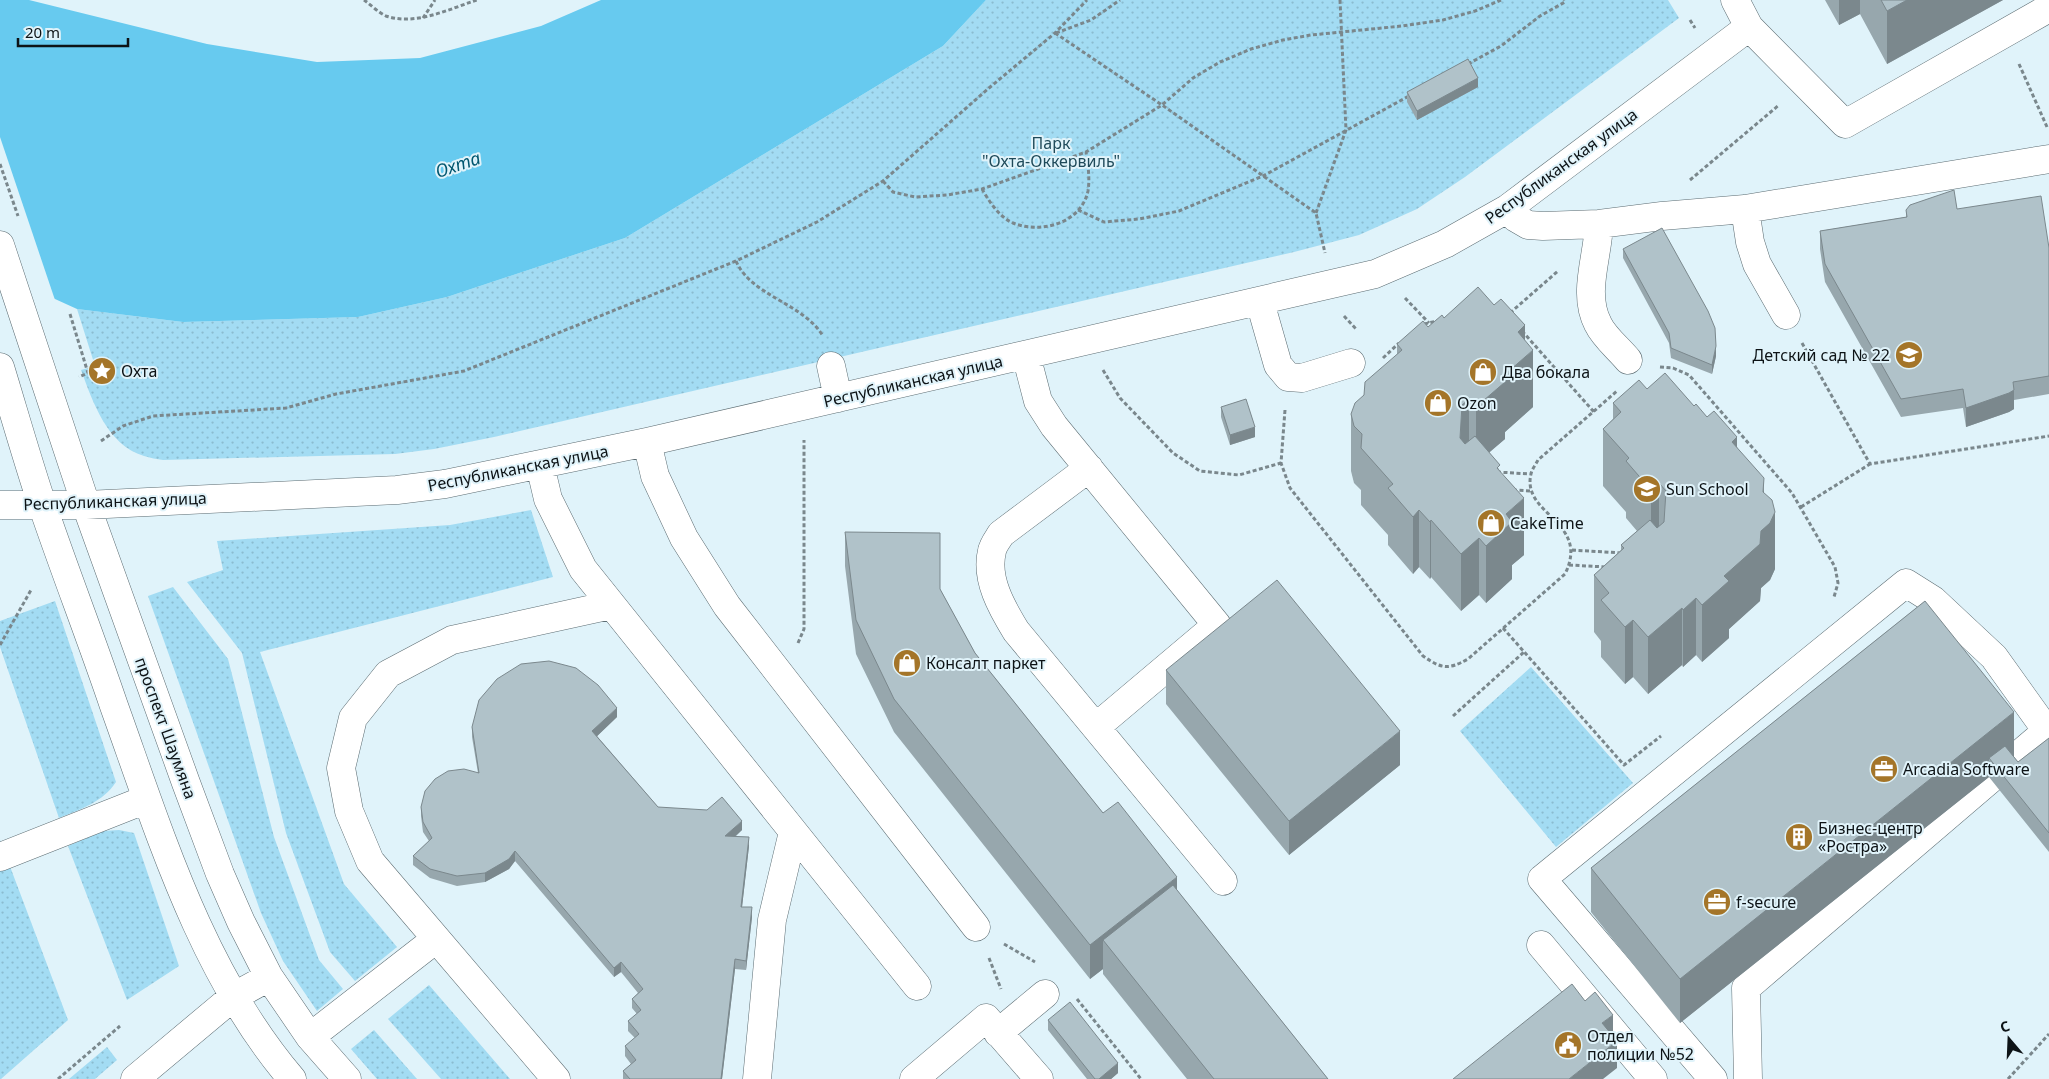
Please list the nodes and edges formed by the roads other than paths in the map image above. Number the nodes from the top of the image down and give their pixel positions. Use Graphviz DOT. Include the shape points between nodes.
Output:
graph roads {
  1 [pos="1735,0"];
  2 [pos="2049,8"];
  3 [pos="1749,26"];
  4 [pos="2049,159"];
  5 [pos="1507,209"];
  6 [pos="1745,209"];
  7 [pos="1599,234"];
  8 [pos="0,245"];
  9 [pos="1260,302"];
  10 [pos="1786,315"];
  11 [pos="1026,355"];
  12 [pos="1351,363"];
  13 [pos="831,366"];
  14 [pos="0,367"];
  15 [pos="1626,373"];
  16 [pos="838,398"];
  17 [pos="647,442"];
  18 [pos="540,465"];
  19 [pos="1090,468"];
  20 [pos="0,505"];
  21 [pos="42,505"];
  22 [pos="86,505"];
  23 [pos="610,605"];
  24 [pos="1096,727"];
  25 [pos="2048,730"];
  26 [pos="147,799"];
  27 [pos="793,832"];
  28 [pos="0,857"];
  29 [pos="1223,881"];
  30 [pos="976,927"];
  31 [pos="436,939"];
  32 [pos="1541,945"];
  33 [pos="269,977"];
  34 [pos="917,986"];
  35 [pos="1045,994"];
  36 [pos="232,997"];
  37 [pos="992,1025"];
  38 [pos="310,1037"];
  39 [pos="135,1079"];
  40 [pos="292,1079"];
  41 [pos="347,1079"];
  42 [pos="556,1079"];
  43 [pos="757,1079"];
  44 [pos="914,1079"];
  45 [pos="1039,1079"];
  46 [pos="1653,1079"];
  47 [pos="1713,1079"];
  48 [pos="1748,1079"];
  1 -- 3 [label="street"];
  2 -- 3 [label="street" via="1845,124"];
  3 -- 5 [label="street, Республиканская улица"];
  4 -- 6 [label="street"];
  5 -- 7 [label="street" via="1528,225"];
  5 -- 9 [label="street, Республиканская улица" via="1445,244 1375,274"];
  6 -- 7 [label="street" via="1662,216"];
  6 -- 10 [label="street" via="1757,264"];
  7 -- 15 [label="street" via="1590,303 1598,326"];
  8 -- 22 [label="street, проспект Шаумяна"];
  9 -- 11 [label="street, Республиканская улица"];
  9 -- 12 [label="street" via="1278,365 1288,377 1302,378"];
  11 -- 16 [label="street, Республиканская улица"];
  11 -- 19 [label="street" via="1038,401 1054,426"];
  13 -- 16 [label="street"];
  14 -- 21 [label="street"];
  16 -- 17 [label="street, Республиканская улица"];
  17 -- 18 [label="street, Республиканская улица"];
  17 -- 30 [label="street" via="655,476 684,538 727,606"];
  18 -- 22 [label="street, Республиканская улица" via="397,490"];
  18 -- 23 [label="street" via="548,499 583,569"];
  19 -- 24 [label="street" via="1001,534 992,548 990,566 1003,611 1016,631"];
  19 -- 24 [label="street" via="1217,625"];
  20 -- 21 [label="street, Республиканская улица"];
  21 -- 22 [label="street, Республиканская улица"];
  21 -- 26 [label="street"];
  22 -- 33 [label="street, проспект Шаумяна" via="220,874"];
  23 -- 27 [label="street"];
  23 -- 31 [label="street" via="452,640 388,674 353,718 341,768 348,811 370,861"];
  24 -- 29 [label="street"];
  25 -- 47 [label="street" via="1994,657 1933,600 1906,583 1542,879"];
  25 -- 48 [label="street" via="1746,988"];
  26 -- 28 [label="street"];
  26 -- 36 [label="street" via="189,905"];
  27 -- 34 [label="street"];
  27 -- 43 [label="street" via="772,920"];
  31 -- 38 [label="street"];
  31 -- 42 [label="street"];
  32 -- 46 [label="street"];
  33 -- 36 [label="street"];
  33 -- 38 [label="street, проспект Шаумяна"];
  35 -- 37 [label="street"];
  36 -- 39 [label="street"];
  36 -- 40 [label="street"];
  37 -- 44 [label="street"];
  37 -- 45 [label="street"];
  38 -- 41 [label="street, проспект Шаумяна"];
}
